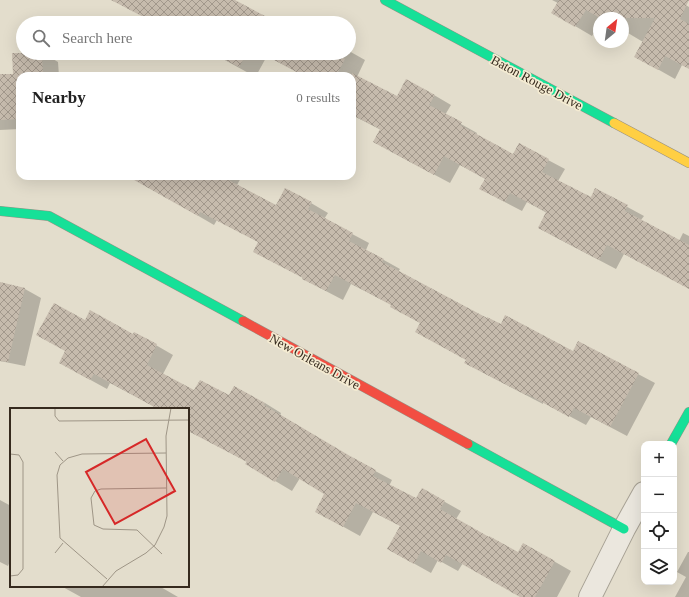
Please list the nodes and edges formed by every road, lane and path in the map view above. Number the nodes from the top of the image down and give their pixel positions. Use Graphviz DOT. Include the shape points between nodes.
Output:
graph roads {
  1 [pos="385,0"];
  2 [pos="689,163"];
  3 [pos="0,211"];
  4 [pos="689,412"];
  5 [pos="673,441"];
  6 [pos="641,498"];
  7 [pos="624,529"];
  8 [pos="590,597"];
  1 -- 2 [label="street, Baton Rouge Drive"];
  3 -- 7 [label="street, New Orleans Drive" via="49,216"];
  4 -- 5 [label="street"];
  6 -- 7 [label="street"];
  7 -- 8 [label="street"];
}
